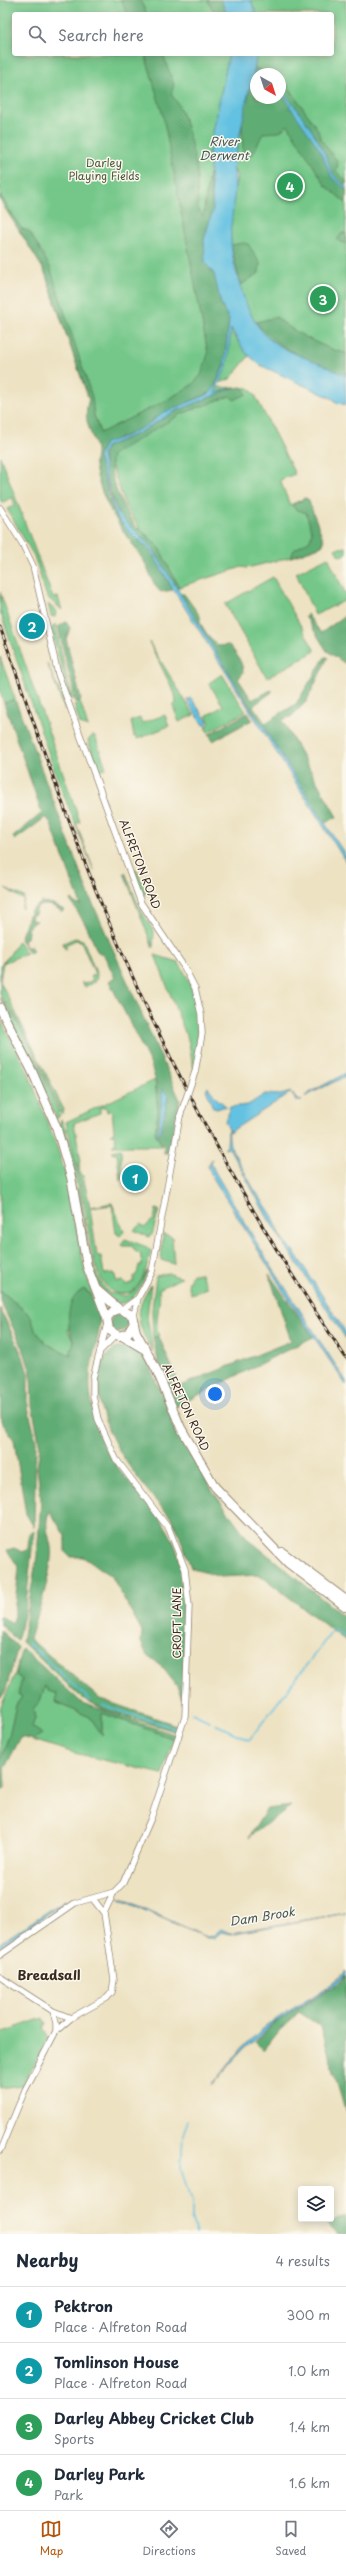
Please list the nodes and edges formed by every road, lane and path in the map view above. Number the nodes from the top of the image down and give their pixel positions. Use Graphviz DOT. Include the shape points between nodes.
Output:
graph roads {
  1 [pos="0,508"];
  2 [pos="0,1010"];
  3 [pos="97,1290"];
  4 [pos="138,1298"];
  5 [pos="121,1309"];
  6 [pos="107,1321"];
  7 [pos="134,1321"];
  8 [pos="119,1336"];
  9 [pos="144,1349"];
  10 [pos="101,1351"];
  11 [pos="271,1545"];
  12 [pos="346,1600"];
  13 [pos="346,1607"];
  14 [pos="114,1892"];
  15 [pos="96,1898"];
  16 [pos="104,1913"];
  17 [pos="0,1955"];
  18 [pos="0,1977"];
  19 [pos="53,2011"];
  20 [pos="71,2018"];
  21 [pos="56,2031"];
  22 [pos="0,2150"];
  1 -- 4 [label="street, ALFRETON ROAD, bridge" via="33,566 58,674 141,903 184,967 195,988 200,1006 202,1034 195,1072 180,1116 152,1272"];
  2 -- 3 [label="highway" via="32,1071 56,1126 72,1183 87,1266"];
  3 -- 5 [label="highway"];
  3 -- 6 [label="highway"];
  4 -- 5 [label="street, ALFRETON ROAD"];
  4 -- 7 [label="street, ALFRETON ROAD"];
  5 -- 6 [label="highway" via="113,1311"];
  5 -- 7 [label="highway"];
  6 -- 8 [label="highway" via="111,1332"];
  6 -- 10 [label="street, CROFT LANE"];
  7 -- 8 [label="highway" via="129,1331"];
  7 -- 9 [label="highway, ALFRETON ROAD"];
  8 -- 9 [label="highway, ALFRETON ROAD"];
  8 -- 10 [label="street, CROFT LANE"];
  9 -- 11 [label="highway, ALFRETON ROAD" via="156,1369 181,1428 208,1476 230,1504"];
  10 -- 14 [label="street, CROFT LANE" via="94,1369 92,1387 101,1430 120,1464 158,1511 174,1537 185,1569 189,1606 187,1700 184,1721 151,1818 130,1869"];
  11 -- 12 [label="highway, ALFRETON ROAD"];
  11 -- 13 [label="highway, ALFRETON ROAD" via="297,1571"];
  14 -- 15 [label="street"];
  14 -- 16 [label="street, CROFT LANE"];
  15 -- 16 [label="street"];
  15 -- 17 [label="street" via="67,1908"];
  16 -- 20 [label="street" via="113,1988 111,1995"];
  18 -- 19 [label="street"];
  19 -- 20 [label="street"];
  19 -- 21 [label="street"];
  20 -- 21 [label="street"];
  21 -- 22 [label="street" via="22,2096"];
}
